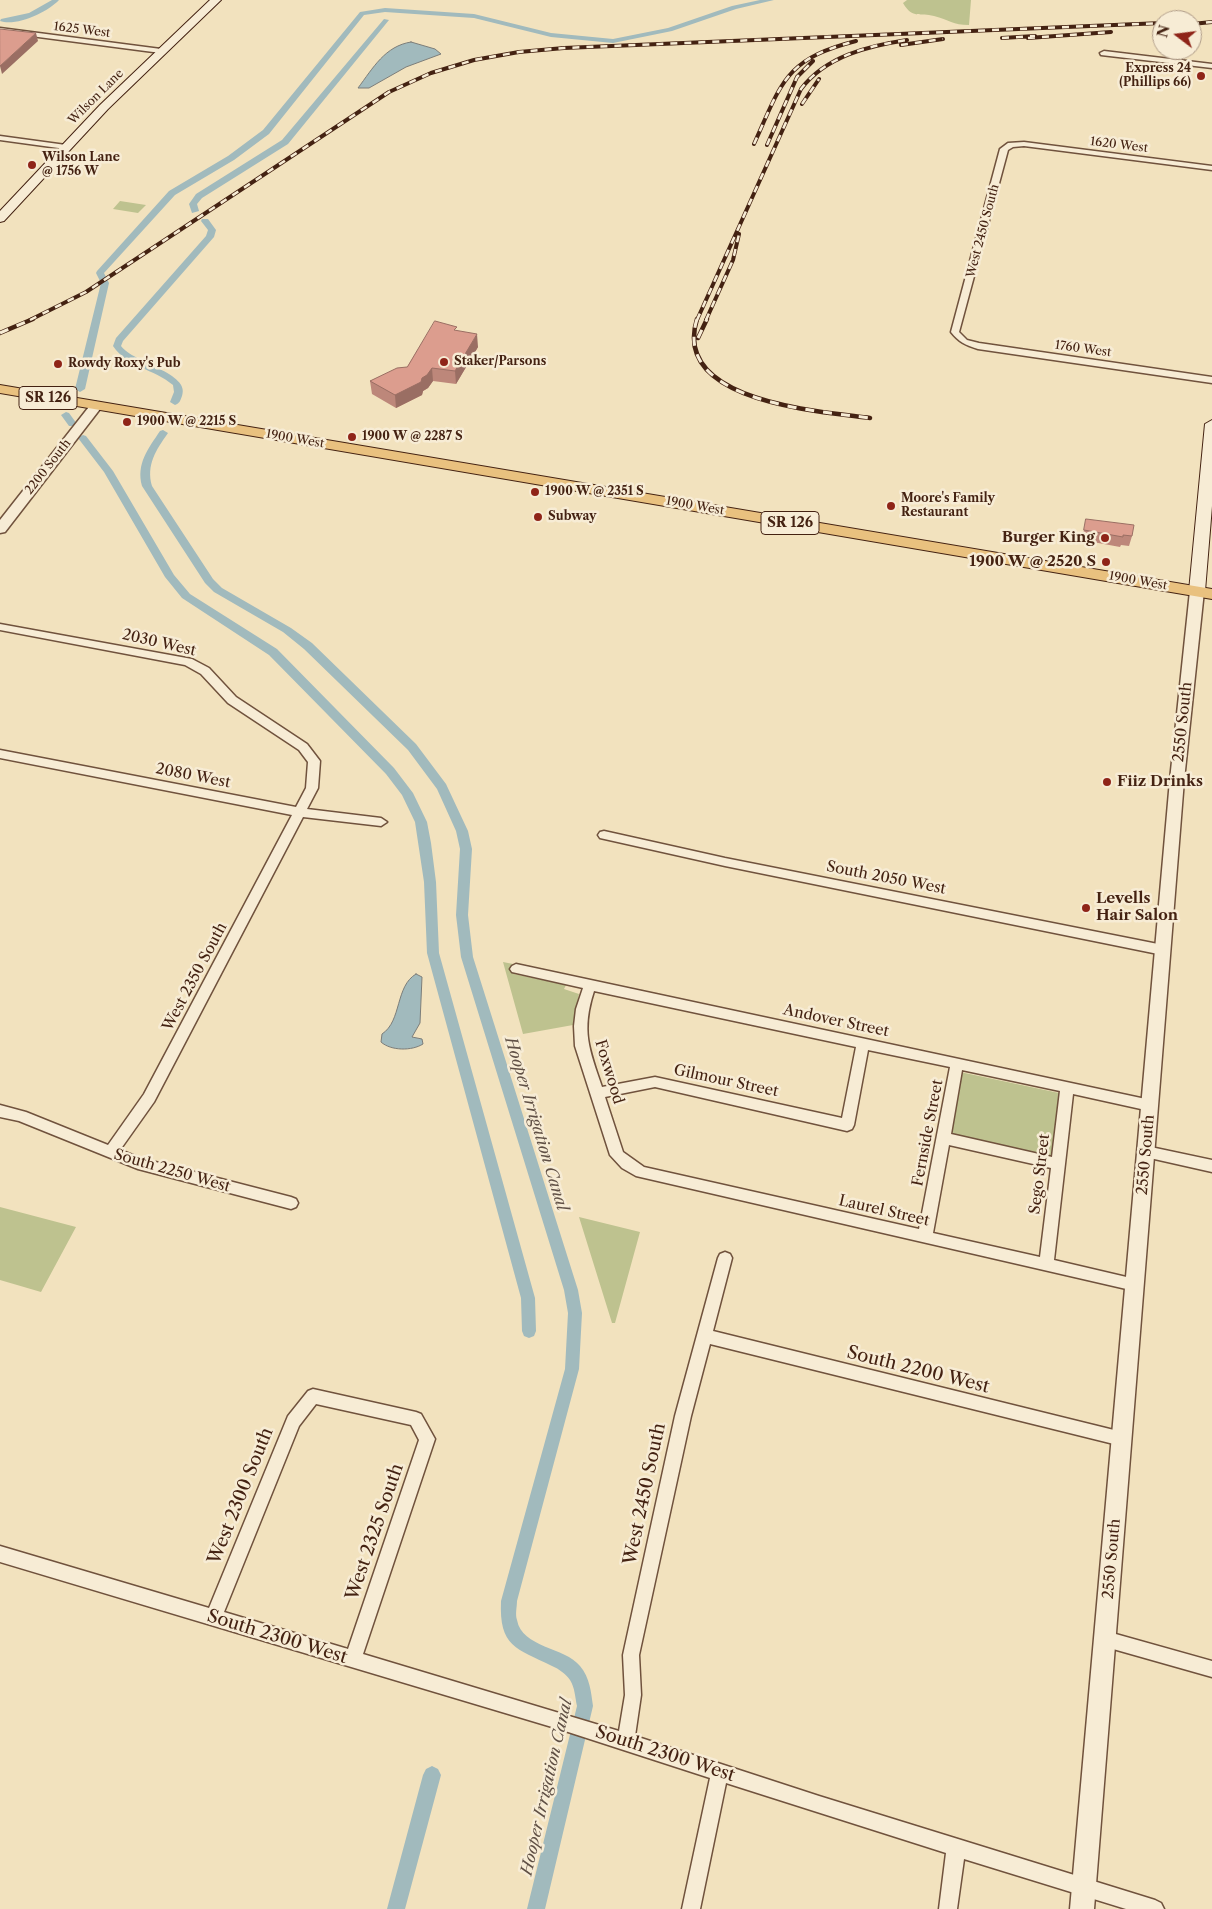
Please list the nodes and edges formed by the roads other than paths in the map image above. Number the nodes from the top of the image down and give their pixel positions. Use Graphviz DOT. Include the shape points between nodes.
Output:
graph roads {
  1 [pos="216,0"];
  2 [pos="0,30"];
  3 [pos="161,51"];
  4 [pos="1104,54"];
  5 [pos="1212,66"];
  6 [pos="0,138"];
  7 [pos="1024,144"];
  8 [pos="66,147"];
  9 [pos="1212,168"];
  10 [pos="0,218"];
  11 [pos="955,332"];
  12 [pos="1212,380"];
  13 [pos="0,389"];
  14 [pos="96,406"];
  15 [pos="1212,424"];
  16 [pos="0,529"];
  17 [pos="1204,592"];
  18 [pos="0,627"];
  19 [pos="0,754"];
  20 [pos="300,812"];
  21 [pos="381,822"];
  22 [pos="604,836"];
  23 [pos="1163,950"];
  24 [pos="516,969"];
  25 [pos="590,985"];
  26 [pos="863,1044"];
  27 [pos="957,1064"];
  28 [pos="1067,1088"];
  29 [pos="598,1093"];
  30 [pos="1150,1105"];
  31 [pos="0,1111"];
  32 [pos="943,1138"];
  33 [pos="1146,1152"];
  34 [pos="110,1153"];
  35 [pos="627,1164"];
  36 [pos="1058,1164"];
  37 [pos="1212,1166"];
  38 [pos="291,1203"];
  39 [pos="925,1237"];
  40 [pos="725,1258"];
  41 [pos="1046,1265"];
  42 [pos="1135,1285"];
  43 [pos="705,1336"];
  44 [pos="416,1419"];
  45 [pos="1122,1439"];
  46 [pos="0,1554"];
  47 [pos="214,1617"];
  48 [pos="1105,1639"];
  49 [pos="352,1660"];
  50 [pos="1212,1668"];
  51 [pos="626,1742"];
  52 [pos="720,1772"];
  53 [pos="956,1848"];
  54 [pos="1083,1898"];
  55 [pos="691,1909"];
  56 [pos="948,1909"];
  57 [pos="1155,1909"];
  1 -- 3 [label="main road, Wilson Lane"];
  2 -- 3 [label="street, 1625 West"];
  3 -- 8 [label="main road, Wilson Lane"];
  4 -- 5 [label="street"];
  6 -- 8 [label="street"];
  7 -- 9 [label="street, 1620 West"];
  7 -- 11 [label="street, West 2450 South" via="1004,149"];
  8 -- 10 [label="main road, Wilson Lane"];
  11 -- 12 [label="street, 1760 West" via="964,342 978,346"];
  13 -- 14 [label="main road, 1900 West / SR 126"];
  14 -- 16 [label="street, 2200 South"];
  14 -- 17 [label="main road, 1900 West / SR 126"];
  15 -- 17 [label="main road, 2550 South"];
  17 -- 23 [label="street, 2550 South"];
  18 -- 20 [label="street, 2030 West" via="188,662 205,671 232,700 303,747 314,761 312,788"];
  19 -- 20 [label="street, 2080 West"];
  20 -- 21 [label="street, 2080 West"];
  20 -- 34 [label="street, West 2350 South" via="149,1098"];
  22 -- 23 [label="street, South 2050 West"];
  23 -- 30 [label="street, 2550 South"];
  24 -- 25 [label="street, Andover Street"];
  25 -- 26 [label="street, Andover Street"];
  25 -- 29 [label="street, Foxwood" via="580,1026 582,1046"];
  26 -- 27 [label="street, Andover Street"];
  26 -- 29 [label="street, Gilmour Street" via="847,1125 655,1082"];
  27 -- 28 [label="street, Andover Street"];
  27 -- 32 [label="street, Fernside Street"];
  28 -- 30 [label="street, Andover Street"];
  28 -- 36 [label="street, Sego Street"];
  29 -- 35 [label="street, Foxwood" via="618,1155"];
  30 -- 33 [label="street, 2550 South"];
  31 -- 34 [label="street, South 2250 West" via="21,1116"];
  32 -- 36 [label="street"];
  32 -- 39 [label="street, Fernside Street"];
  33 -- 37 [label="street"];
  33 -- 42 [label="street, 2550 South"];
  34 -- 38 [label="street, South 2250 West" via="138,1164"];
  35 -- 39 [label="street, Laurel Street" via="641,1172"];
  36 -- 41 [label="street, Sego Street"];
  39 -- 41 [label="street, Laurel Street"];
  40 -- 43 [label="street, West 2450 South"];
  41 -- 42 [label="street, Laurel Street"];
  42 -- 45 [label="street, 2550 South"];
  43 -- 45 [label="street, South 2200 West"];
  43 -- 51 [label="street, West 2450 South" via="683,1416 631,1655 634,1695"];
  44 -- 47 [label="street, West 2300 South" via="313,1396 293,1421"];
  44 -- 49 [label="street, West 2325 South" via="427,1439"];
  45 -- 48 [label="street, 2550 South"];
  46 -- 47 [label="street, South 2300 West"];
  47 -- 49 [label="street, South 2300 West"];
  48 -- 50 [label="street"];
  48 -- 54 [label="street, 2550 South"];
  49 -- 51 [label="street, South 2300 West"];
  51 -- 52 [label="street, South 2300 West"];
  52 -- 53 [label="street, South 2300 West"];
  52 -- 55 [label="street"];
  53 -- 54 [label="street, South 2300 West"];
  53 -- 56 [label="street"];
  54 -- 57 [label="street, South 2300 West"];
}
